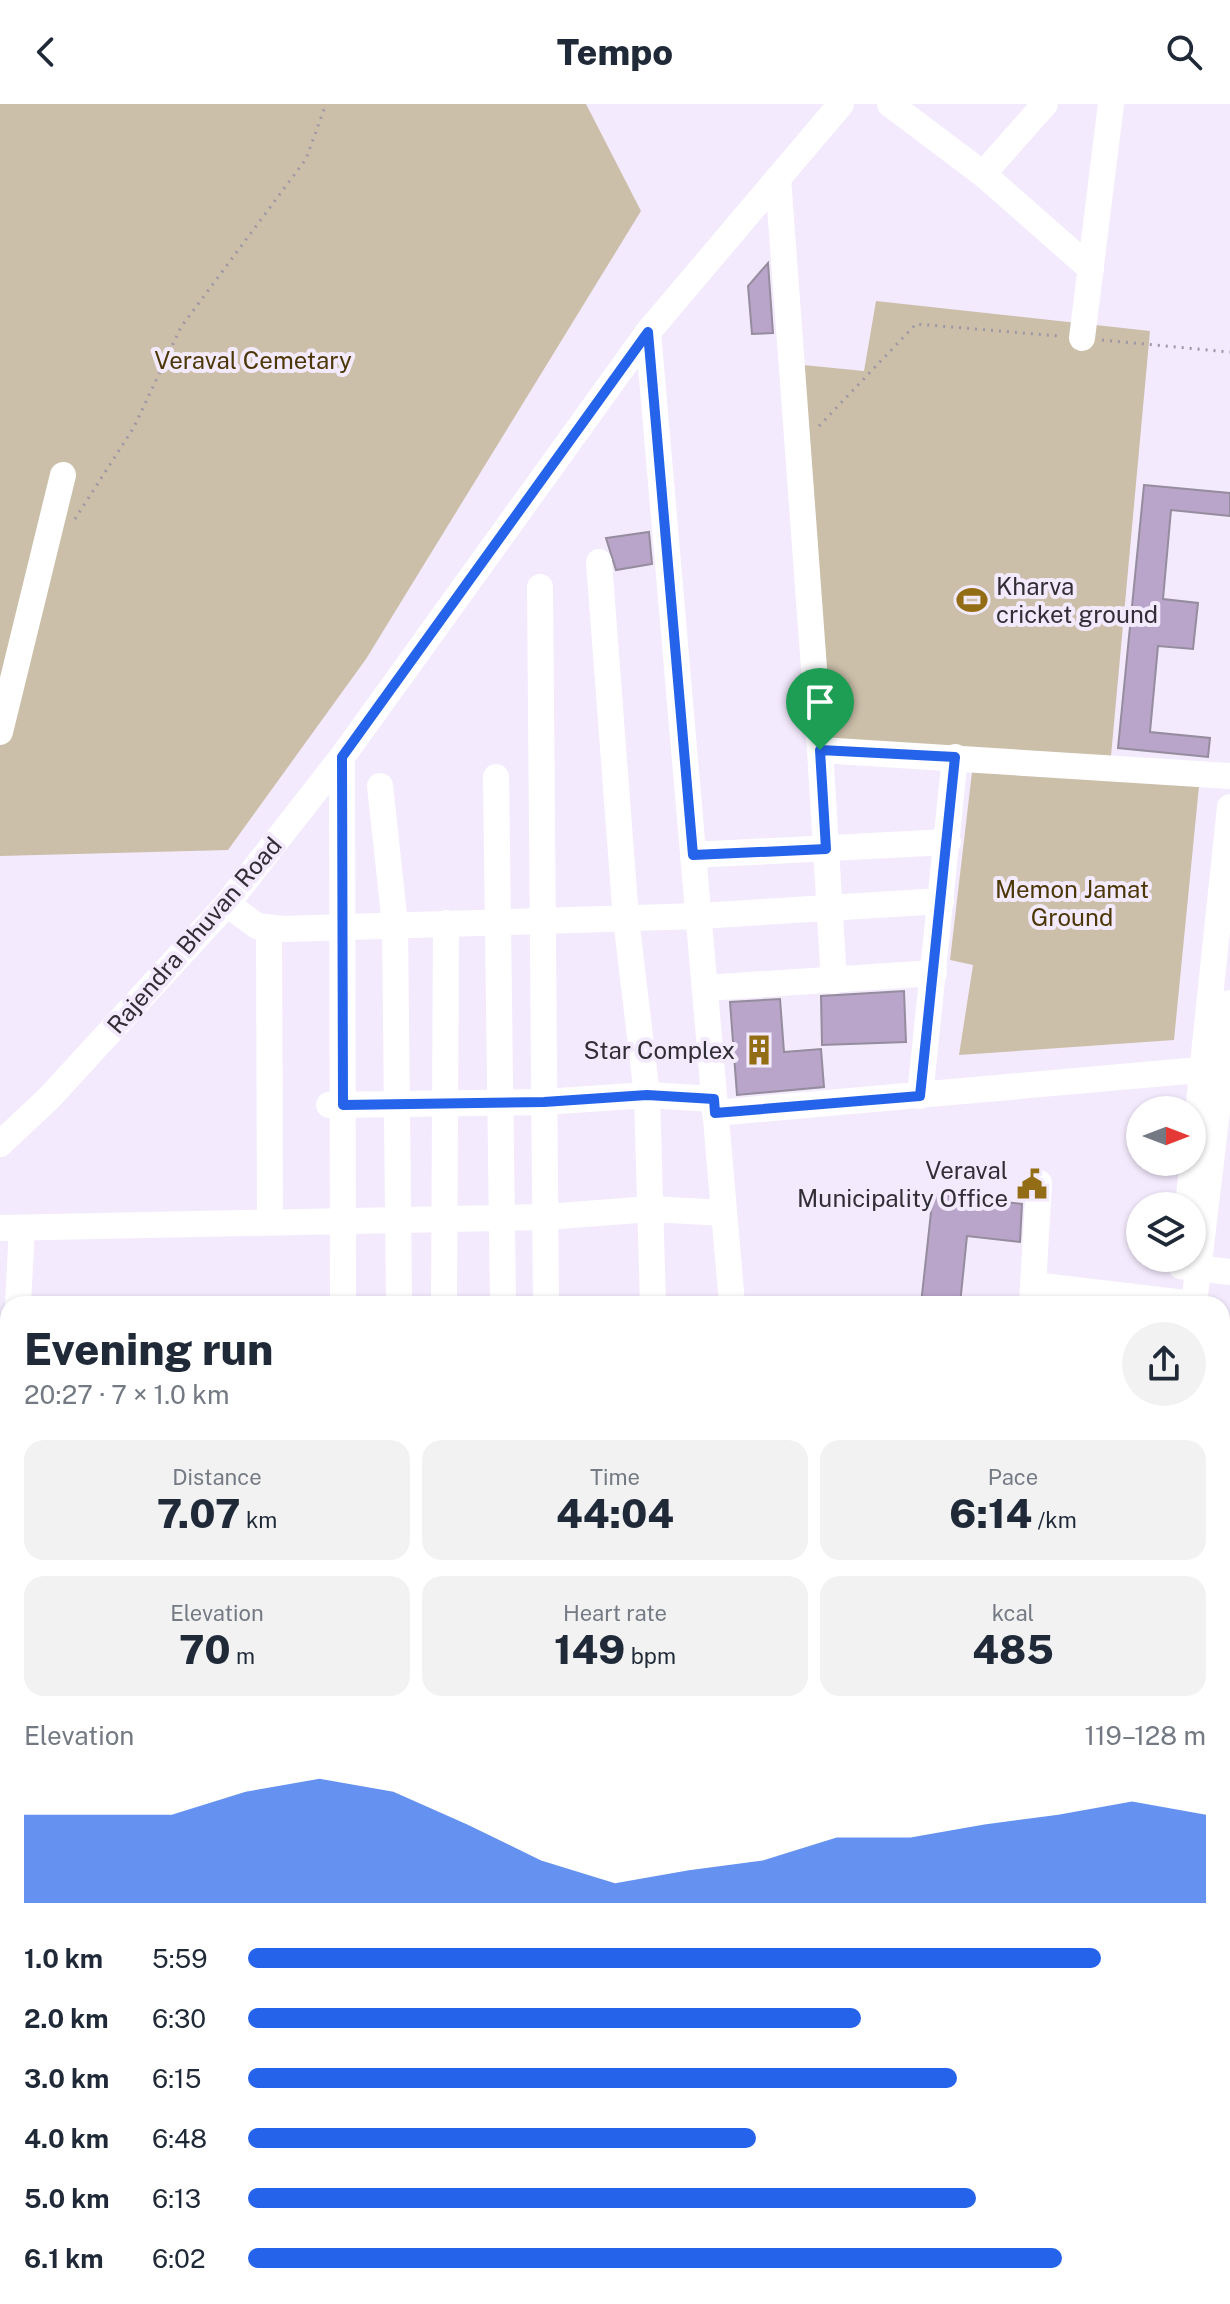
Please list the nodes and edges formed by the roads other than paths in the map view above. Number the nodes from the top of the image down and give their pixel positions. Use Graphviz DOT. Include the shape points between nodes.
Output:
graph roads {
  1 [pos="841,104"];
  2 [pos="890,104"];
  3 [pos="1045,104"];
  4 [pos="1111,104"];
  5 [pos="983,174"];
  6 [pos="778,178"];
  7 [pos="1091,269"];
  8 [pos="648,332"];
  9 [pos="1082,338"];
  10 [pos="63,475"];
  11 [pos="599,562"];
  12 [pos="540,587"];
  13 [pos="0,732"];
  14 [pos="820,750"];
  15 [pos="342,757"];
  16 [pos="955,757"];
  17 [pos="1230,776"];
  18 [pos="496,777"];
  19 [pos="380,786"];
  20 [pos="1230,807"];
  21 [pos="948,842"];
  22 [pos="826,849"];
  23 [pos="693,855"];
  24 [pos="941,901"];
  25 [pos="227,904"];
  26 [pos="829,909"];
  27 [pos="699,916"];
  28 [pos="626,919"];
  29 [pos="543,920"];
  30 [pos="498,922"];
  31 [pos="446,923"];
  32 [pos="395,924"];
  33 [pos="341,926"];
  34 [pos="269,928"];
  35 [pos="934,973"];
  36 [pos="834,981"];
  37 [pos="705,988"];
  38 [pos="1230,1003"];
  39 [pos="1212,1069"];
  40 [pos="647,1095"];
  41 [pos="920,1096"];
  42 [pos="500,1102"];
  43 [pos="544,1102"];
  44 [pos="445,1103"];
  45 [pos="397,1104"];
  46 [pos="336,1105"];
  47 [pos="715,1106"];
  48 [pos="0,1144"];
  49 [pos="1039,1183"];
  50 [pos="1190,1192"];
  51 [pos="1196,1192"];
  52 [pos="651,1209"];
  53 [pos="724,1213"];
  54 [pos="502,1217"];
  55 [pos="546,1217"];
  56 [pos="445,1218"];
  57 [pos="398,1220"];
  58 [pos="343,1221"];
  59 [pos="270,1222"];
  60 [pos="11,1228"];
  61 [pos="1206,1268"];
  62 [pos="1187,1272"];
  63 [pos="1230,1272"];
  64 [pos="1033,1294"];
  65 [pos="17,1296"];
  66 [pos="343,1296"];
  67 [pos="399,1296"];
  68 [pos="444,1296"];
  69 [pos="503,1296"];
  70 [pos="546,1296"];
  71 [pos="653,1296"];
  72 [pos="731,1296"];
  73 [pos="1067,1296"];
  74 [pos="1186,1296"];
  1 -- 6 [label="street, Rajendra Bhuvan Road"];
  2 -- 5 [label="street"];
  3 -- 5 [label="street"];
  4 -- 7 [label="street"];
  5 -- 7 [label="street"];
  6 -- 8 [label="street, Rajendra Bhuvan Road"];
  6 -- 14 [label="street"];
  7 -- 9 [label="street"];
  8 -- 15 [label="street, Rajendra Bhuvan Road"];
  8 -- 23 [label="street"];
  10 -- 13 [label="street"];
  11 -- 28 [label="street"];
  12 -- 29 [label="street"];
  14 -- 16 [label="street"];
  14 -- 22 [label="street"];
  15 -- 25 [label="street, Rajendra Bhuvan Road"];
  15 -- 33 [label="street"];
  16 -- 17 [label="street"];
  16 -- 21 [label="street"];
  18 -- 30 [label="street"];
  19 -- 32 [label="street"];
  20 -- 39 [label="street"];
  21 -- 22 [label="street"];
  21 -- 24 [label="street"];
  22 -- 23 [label="street"];
  22 -- 26 [label="street"];
  23 -- 27 [label="street"];
  24 -- 26 [label="street"];
  24 -- 35 [label="street"];
  25 -- 34 [label="street"];
  25 -- 48 [label="street, Rajendra Bhuvan Road" via="50,1097"];
  26 -- 27 [label="street"];
  26 -- 36 [label="street"];
  27 -- 28 [label="street"];
  27 -- 37 [label="street"];
  28 -- 29 [label="street"];
  28 -- 40 [label="street"];
  29 -- 30 [label="street"];
  29 -- 43 [label="street"];
  30 -- 31 [label="street"];
  30 -- 42 [label="street"];
  31 -- 32 [label="street"];
  31 -- 44 [label="street"];
  32 -- 33 [label="street"];
  32 -- 45 [label="street"];
  33 -- 34 [label="street"];
  33 -- 46 [label="street"];
  34 -- 59 [label="street"];
  35 -- 36 [label="street"];
  35 -- 41 [label="street"];
  36 -- 37 [label="street"];
  37 -- 47 [label="street"];
  38 -- 39 [label="street"];
  39 -- 41 [label="street"];
  39 -- 50 [label="street"];
  39 -- 51 [label="street"];
  40 -- 43 [label="street"];
  40 -- 47 [label="street"];
  40 -- 52 [label="street"];
  41 -- 47 [label="street"];
  42 -- 43 [label="street"];
  42 -- 44 [label="street"];
  42 -- 54 [label="street"];
  43 -- 55 [label="street"];
  44 -- 45 [label="street"];
  44 -- 56 [label="street"];
  45 -- 46 [label="street"];
  45 -- 57 [label="street"];
  46 -- 58 [label="street"];
  47 -- 53 [label="street"];
  49 -- 64 [label="street"];
  52 -- 53 [label="street"];
  52 -- 55 [label="street"];
  52 -- 71 [label="street"];
  53 -- 72 [label="street"];
  54 -- 55 [label="street"];
  54 -- 56 [label="street"];
  54 -- 69 [label="street"];
  55 -- 70 [label="street"];
  56 -- 57 [label="street"];
  56 -- 68 [label="street"];
  57 -- 58 [label="street"];
  57 -- 67 [label="street"];
  58 -- 59 [label="street"];
  58 -- 66 [label="street"];
  59 -- 60 [label="street"];
  60 -- 65 [label="street"];
  61 -- 63 [label="street"];
  62 -- 74 [label="street"];
  64 -- 73 [label="street"];
}
